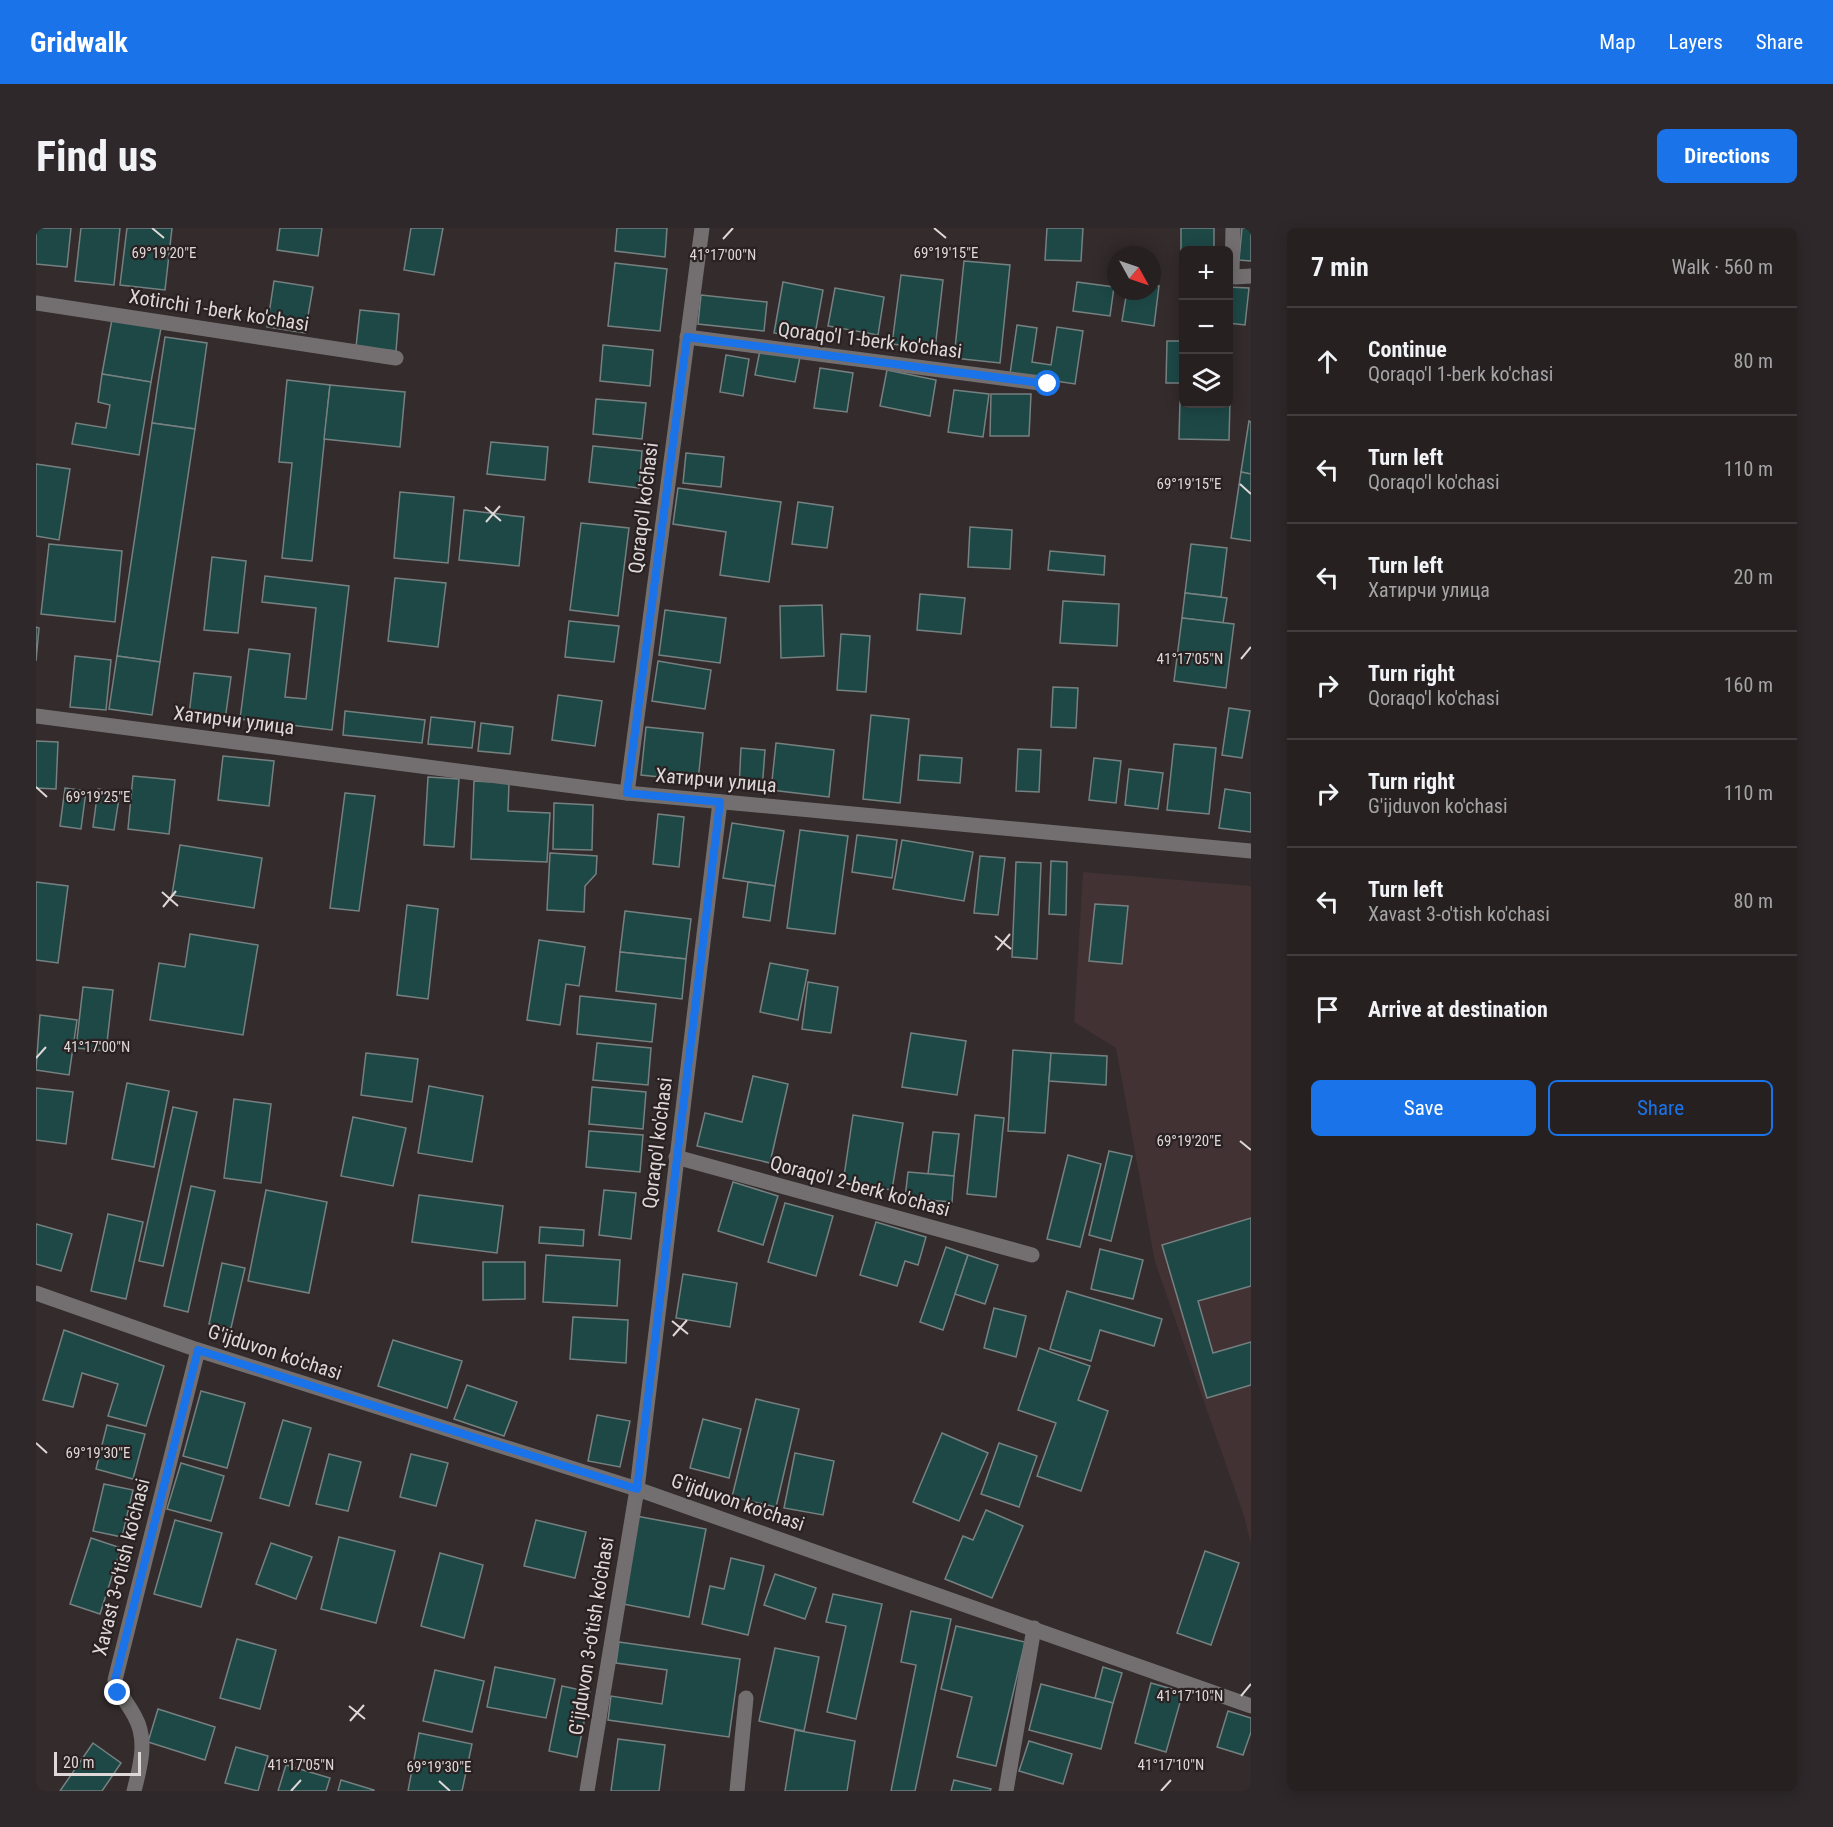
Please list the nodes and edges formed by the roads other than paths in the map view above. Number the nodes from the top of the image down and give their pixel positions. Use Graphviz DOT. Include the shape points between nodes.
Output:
graph roads {
  1 [pos="702,228"];
  2 [pos="1233,228"];
  3 [pos="1251,276"];
  4 [pos="36,303"];
  5 [pos="687,337"];
  6 [pos="396,358"];
  7 [pos="1048,384"];
  8 [pos="36,716"];
  9 [pos="627,793"];
  10 [pos="720,802"];
  11 [pos="1251,851"];
  12 [pos="676,1157"];
  13 [pos="1032,1255"];
  14 [pos="36,1293"];
  15 [pos="198,1350"];
  16 [pos="637,1489"];
  17 [pos="1034,1628"];
  18 [pos="746,1698"];
  19 [pos="1251,1706"];
  20 [pos="134,1791"];
  21 [pos="587,1791"];
  22 [pos="737,1791"];
  23 [pos="1006,1791"];
  1 -- 5 [label="street, Qoraqo'l ko'chasi"];
  2 -- 3 [label="street" via="1232,273 1235,277"];
  4 -- 6 [label="street, Xotirchi 1-berk ko'chasi"];
  5 -- 7 [label="street, Qoraqo'l 1-berk ko'chasi"];
  5 -- 9 [label="street, Qoraqo'l ko'chasi"];
  8 -- 9 [label="street, Хатирчи улица"];
  9 -- 10 [label="street, Хатирчи улица"];
  10 -- 11 [label="street, Хатирчи улица"];
  10 -- 12 [label="street, Qoraqo'l ko'chasi"];
  12 -- 13 [label="street, Qoraqo'l 2-berk ko'chasi"];
  12 -- 16 [label="street, Qoraqo'l ko'chasi"];
  14 -- 15 [label="street, G'ijduvon ko'chasi"];
  15 -- 16 [label="street, G'ijduvon ko'chasi"];
  15 -- 20 [label="street, Xavast 3-o'tish ko'chasi" via="115,1680 118,1693 136,1718 142,1738 142,1759"];
  16 -- 17 [label="street, G'ijduvon ko'chasi"];
  16 -- 21 [label="street, G'ijduvon 3-o'tish ko'chasi"];
  17 -- 19 [label="street, G'ijduvon ko'chasi"];
  17 -- 23 [label="street"];
  18 -- 22 [label="street"];
}
